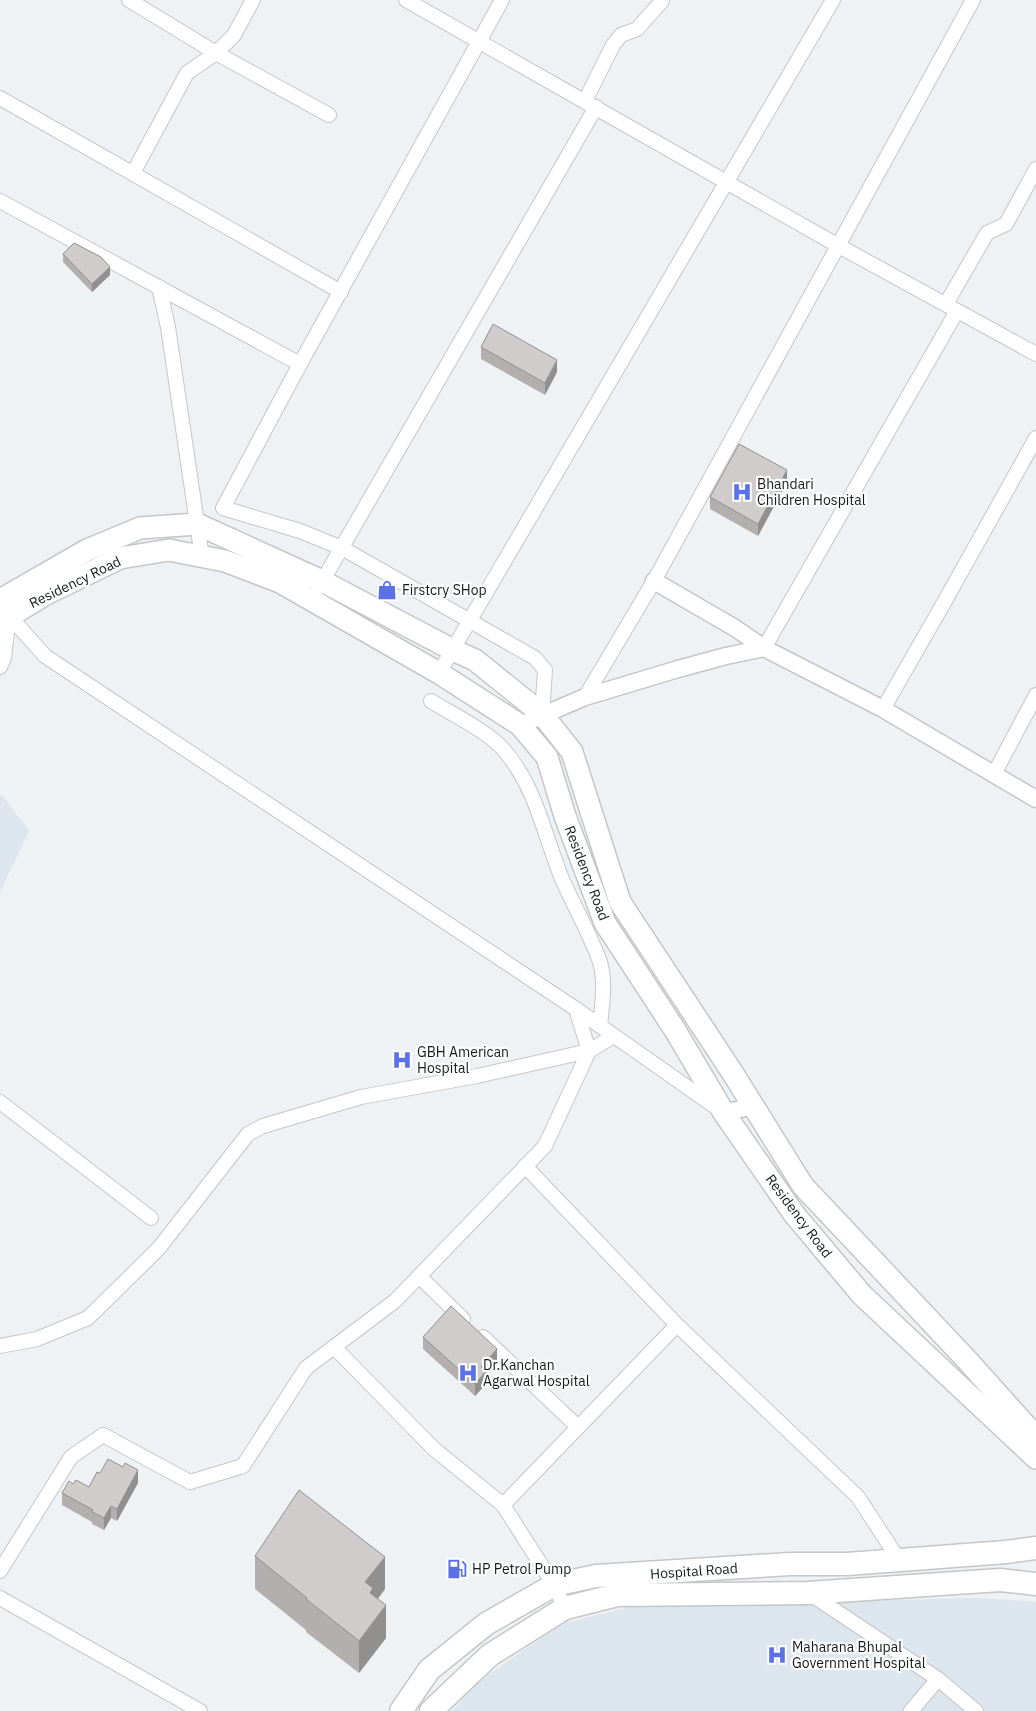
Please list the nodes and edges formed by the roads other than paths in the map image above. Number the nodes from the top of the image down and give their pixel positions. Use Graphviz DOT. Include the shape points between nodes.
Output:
graph roads {
  1 [pos="128,0"];
  2 [pos="253,0"];
  3 [pos="502,0"];
  4 [pos="833,0"];
  5 [pos="973,0"];
  6 [pos="410,1"];
  7 [pos="662,1"];
  8 [pos="479,41"];
  9 [pos="216,53"];
  10 [pos="0,98"];
  11 [pos="590,104"];
  12 [pos="329,115"];
  13 [pos="1036,169"];
  14 [pos="133,173"];
  15 [pos="727,182"];
  16 [pos="0,200"];
  17 [pos="838,245"];
  18 [pos="159,287"];
  19 [pos="341,292"];
  20 [pos="952,307"];
  21 [pos="1036,354"];
  22 [pos="300,364"];
  23 [pos="1036,438"];
  24 [pos="197,524"];
  25 [pos="342,548"];
  26 [pos="202,557"];
  27 [pos="322,581"];
  28 [pos="654,581"];
  29 [pos="311,600"];
  30 [pos="2,611"];
  31 [pos="470,620"];
  32 [pos="764,648"];
  33 [pos="453,650"];
  34 [pos="0,667"];
  35 [pos="439,673"];
  36 [pos="1036,695"];
  37 [pos="585,698"];
  38 [pos="431,701"];
  39 [pos="883,709"];
  40 [pos="542,714"];
  41 [pos="520,725"];
  42 [pos="994,774"];
  43 [pos="1036,799"];
  44 [pos="576,1010"];
  45 [pos="600,1026"];
  46 [pos="614,1036"];
  47 [pos="590,1050"];
  48 [pos="0,1102"];
  49 [pos="753,1106"];
  50 [pos="724,1113"];
  51 [pos="525,1166"];
  52 [pos="151,1218"];
  53 [pos="419,1276"];
  54 [pos="677,1325"];
  55 [pos="0,1346"];
  56 [pos="334,1347"];
  57 [pos="578,1427"];
  58 [pos="1036,1437"];
  59 [pos="1036,1458"];
  60 [pos="503,1504"];
  61 [pos="1036,1548"];
  62 [pos="899,1560"];
  63 [pos="0,1571"];
  64 [pos="1036,1584"];
  65 [pos="554,1586"];
  66 [pos="808,1593"];
  67 [pos="0,1598"];
  68 [pos="565,1608"];
  69 [pos="938,1679"];
  70 [pos="200,1711"];
  71 [pos="401,1711"];
  72 [pos="431,1711"];
  73 [pos="911,1711"];
  74 [pos="976,1711"];
  1 -- 9 [label="street"];
  2 -- 9 [label="street" via="234,35"];
  3 -- 8 [label="street"];
  4 -- 15 [label="street"];
  5 -- 17 [label="street"];
  6 -- 8 [label="street"];
  7 -- 11 [label="street" via="637,29 621,35 613,45"];
  8 -- 11 [label="street"];
  8 -- 19 [label="street"];
  9 -- 12 [label="street"];
  9 -- 14 [label="street" via="187,73"];
  10 -- 14 [label="street"];
  11 -- 15 [label="street"];
  11 -- 25 [label="street"];
  13 -- 20 [label="street" via="1006,224 987,233"];
  14 -- 19 [label="street"];
  15 -- 17 [label="street"];
  15 -- 31 [label="street"];
  16 -- 18 [label="street"];
  17 -- 20 [label="street"];
  17 -- 28 [label="street"];
  18 -- 22 [label="street"];
  18 -- 24 [label="street" via="168,326"];
  19 -- 22 [label="street"];
  20 -- 21 [label="street"];
  20 -- 32 [label="street"];
  22 -- 25 [label="street" via="223,508 300,531"];
  23 -- 39 [label="street"];
  24 -- 26 [label="street"];
  24 -- 27 [label="main road"];
  24 -- 30 [label="main road" via="140,528 87,550"];
  25 -- 27 [label="street"];
  25 -- 31 [label="street"];
  26 -- 29 [label="main road, Residency Road" via="225,561 280,582"];
  26 -- 30 [label="main road, Residency Road" via="169,550 120,558 46,594"];
  27 -- 29 [label="street"];
  27 -- 33 [label="main road"];
  28 -- 32 [label="street"];
  28 -- 37 [label="street"];
  29 -- 35 [label="main road, Residency Road"];
  30 -- 34 [label="street" via="4,658"];
  30 -- 44 [label="street" via="45,656"];
  31 -- 33 [label="street"];
  31 -- 40 [label="street" via="535,658 545,670"];
  32 -- 37 [label="street" via="678,669"];
  32 -- 39 [label="street"];
  33 -- 35 [label="street"];
  33 -- 40 [label="main road" via="475,660"];
  35 -- 41 [label="main road, Residency Road"];
  36 -- 42 [label="street"];
  37 -- 40 [label="street"];
  38 -- 45 [label="street" via="481,731 502,748 521,774 535,801 562,878 600,963 604,985"];
  39 -- 42 [label="street"];
  40 -- 41 [label="street"];
  40 -- 49 [label="main road" via="572,752 620,902"];
  41 -- 50 [label="main road, Residency Road" via="547,756 605,923"];
  42 -- 43 [label="street"];
  44 -- 45 [label="street"];
  44 -- 47 [label="street"];
  45 -- 46 [label="street"];
  46 -- 47 [label="street"];
  46 -- 50 [label="street"];
  47 -- 51 [label="street" via="545,1146"];
  47 -- 55 [label="street" via="477,1076 361,1097 263,1126 248,1134 159,1248 88,1318 36,1339"];
  48 -- 52 [label="street"];
  49 -- 50 [label="street"];
  49 -- 58 [label="main road" via="802,1186"];
  50 -- 59 [label="main road, Residency Road" via="794,1214 862,1295"];
  51 -- 53 [label="street"];
  51 -- 54 [label="street"];
  53 -- 56 [label="street" via="395,1301"];
  53 -- 57 [label="street"];
  54 -- 57 [label="street"];
  54 -- 62 [label="street" via="858,1497"];
  56 -- 60 [label="street" via="434,1449"];
  56 -- 63 [label="street" via="306,1368 243,1466 190,1482 103,1436 71,1457"];
  57 -- 60 [label="street"];
  60 -- 65 [label="street"];
  61 -- 62 [label="highway, Hospital Road"];
  62 -- 65 [label="highway, Hospital Road" via="596,1576"];
  64 -- 66 [label="highway" via="1000,1580"];
  65 -- 68 [label="street"];
  65 -- 71 [label="highway, Hospital Road" via="486,1624 428,1670"];
  66 -- 68 [label="highway" via="617,1595"];
  66 -- 69 [label="street"];
  67 -- 70 [label="street"];
  68 -- 72 [label="highway" via="490,1655"];
  69 -- 73 [label="street"];
  69 -- 74 [label="street"];
}
